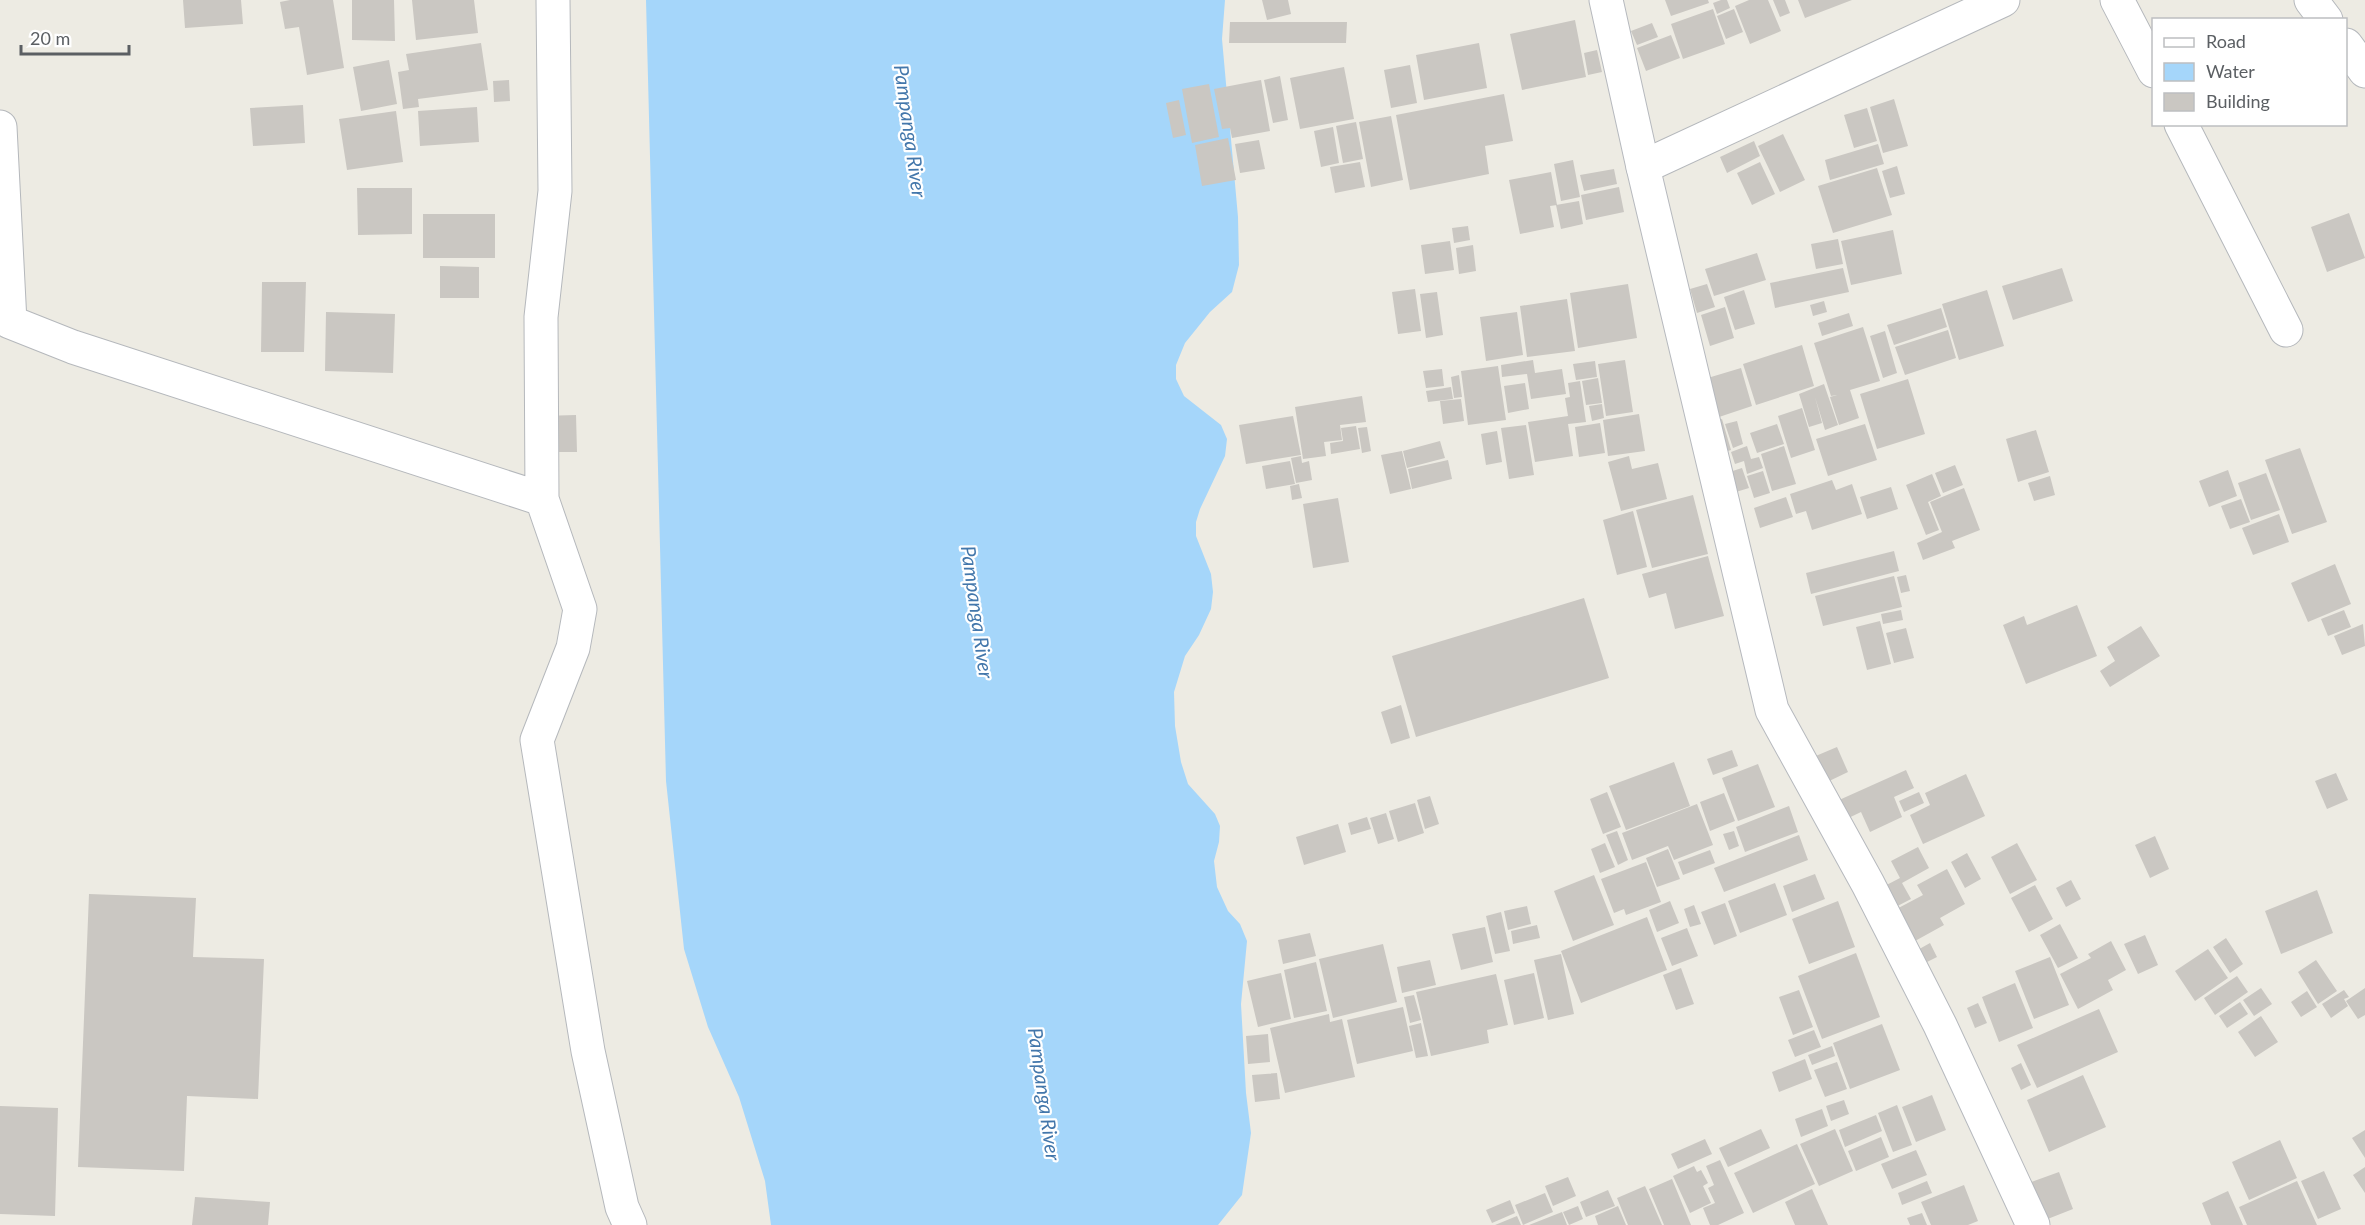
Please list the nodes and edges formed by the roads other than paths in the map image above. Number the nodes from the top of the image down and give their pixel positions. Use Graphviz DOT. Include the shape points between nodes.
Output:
graph roads {
  1 [pos="553,0"];
  2 [pos="1606,0"];
  3 [pos="2003,0"];
  4 [pos="2117,0"];
  5 [pos="2311,0"];
  6 [pos="2324,18"];
  7 [pos="2347,46"];
  8 [pos="2152,67"];
  9 [pos="2365,70"];
  10 [pos="2182,126"];
  11 [pos="0,127"];
  12 [pos="1643,167"];
  13 [pos="2286,330"];
  14 [pos="542,499"];
  15 [pos="630,1225"];
  16 [pos="2033,1225"];
  1 -- 14 [label="street" via="555,191 541,317"];
  2 -- 12 [label="street"];
  3 -- 12 [label="street"];
  4 -- 8 [label="street"];
  5 -- 6 [label="street"];
  7 -- 9 [label="street"];
  10 -- 13 [label="street"];
  11 -- 14 [label="street" via="10,322 73,347"];
  12 -- 16 [label="street" via="1772,710 1940,1025"];
  14 -- 15 [label="street" via="580,609 573,648 537,740 588,1051 622,1207"];
}
